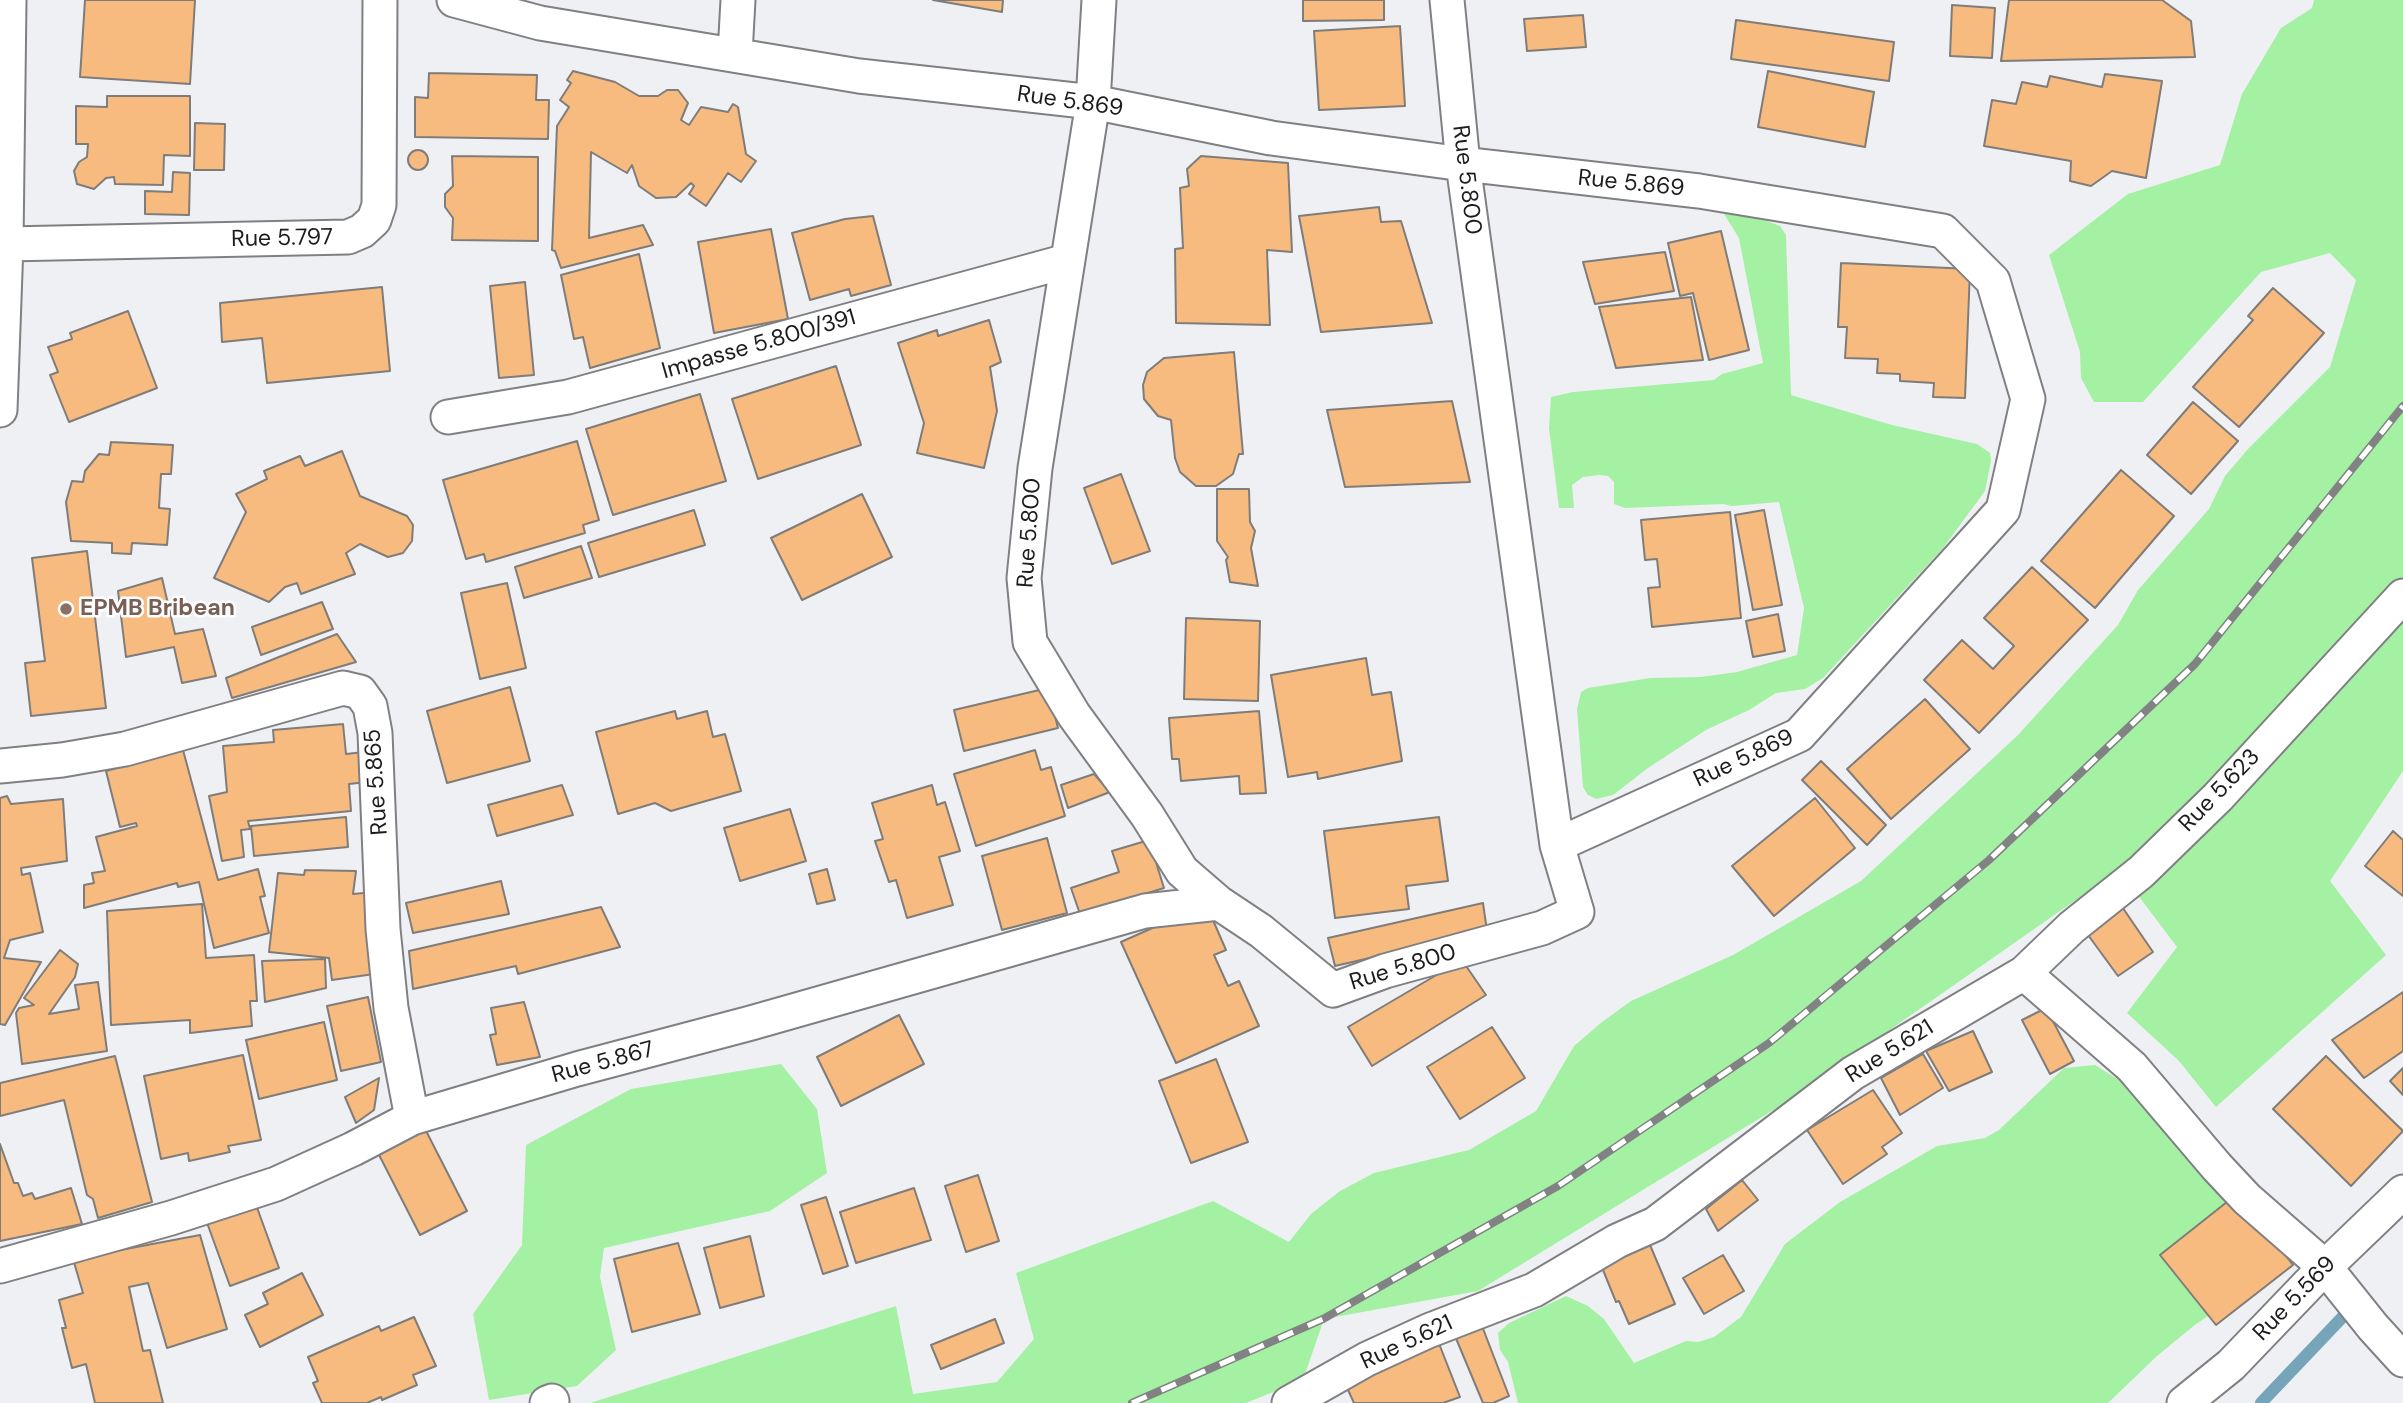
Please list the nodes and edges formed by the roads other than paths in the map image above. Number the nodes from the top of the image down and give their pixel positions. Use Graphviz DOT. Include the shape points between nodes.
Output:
graph roads {
  1 [pos="9,0"];
  2 [pos="380,0"];
  3 [pos="454,0"];
  4 [pos="738,0"];
  5 [pos="1099,0"];
  6 [pos="1447,0"];
  7 [pos="735,54"];
  8 [pos="1093,102"];
  9 [pos="1463,164"];
  10 [pos="6,244"];
  11 [pos="1067,261"];
  12 [pos="0,410"];
  13 [pos="448,417"];
  14 [pos="2403,596"];
  15 [pos="0,766"];
  16 [pos="1557,845"];
  17 [pos="1219,903"];
  18 [pos="2024,973"];
  19 [pos="412,1118"];
  20 [pos="2403,1192"];
  21 [pos="0,1266"];
  22 [pos="2325,1267"];
  23 [pos="2403,1360"];
  24 [pos="1289,1403"];
  25 [pos="2185,1403"];
  1 -- 10 [label="street"];
  2 -- 10 [label="street, Rue 5.797" via="379,205 374,220 362,231 348,237"];
  3 -- 7 [label="street, Rue 5.869" via="540,23"];
  4 -- 7 [label="street"];
  5 -- 8 [label="street, Rue 5.800"];
  6 -- 9 [label="street, Rue 5.800"];
  7 -- 8 [label="street, Rue 5.869" via="859,76"];
  8 -- 9 [label="street, Rue 5.869" via="1271,138"];
  8 -- 11 [label="street, Rue 5.800"];
  9 -- 16 [label="street, Rue 5.800"];
  9 -- 16 [label="street, Rue 5.869" via="1699,191 1944,231 1993,281 2028,399 2003,510 1799,735"];
  10 -- 12 [label="street"];
  11 -- 13 [label="street, Impasse 5.800/391" via="568,397"];
  11 -- 17 [label="street, Rue 5.800" via="1033,482 1024,579 1030,642 1074,715 1182,871"];
  14 -- 18 [label="street, Rue 5.623" via="2218,797 2141,872"];
  15 -- 19 [label="street, Rue 5.865" via="125,749 343,688 360,692 370,706 375,733 383,929 391,1008"];
  16 -- 17 [label="street, Rue 5.800" via="1577,912 1542,928 1333,990"];
  17 -- 19 [label="street, Rue 5.867" via="1145,911"];
  18 -- 22 [label="street" via="2132,1067 2240,1191"];
  18 -- 24 [label="street, Rue 5.621" via="1853,1073 1655,1224 1534,1290 1367,1359"];
  19 -- 21 [label="street, Rue 5.867" via="275,1184"];
  20 -- 22 [label="street, Rue 5.569"];
  22 -- 23 [label="street"];
  22 -- 25 [label="street, Rue 5.569" via="2231,1365"];
}
